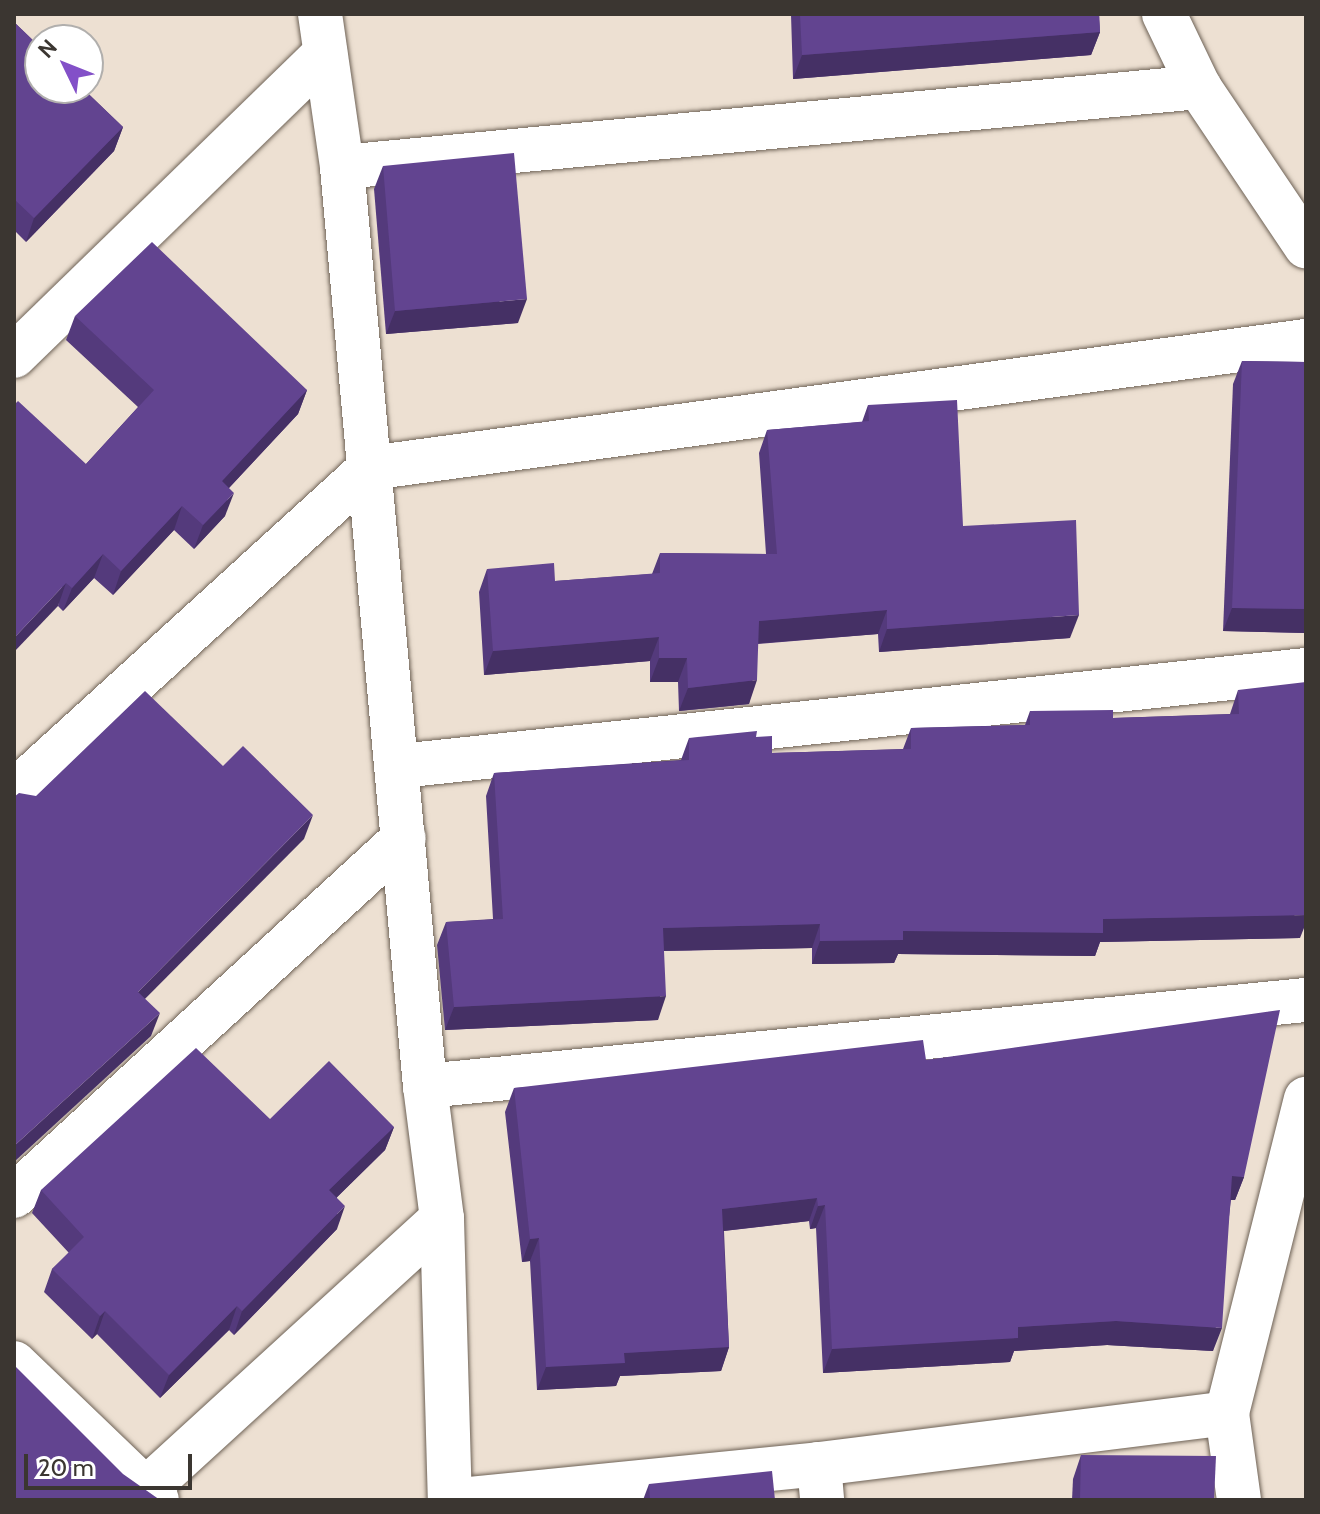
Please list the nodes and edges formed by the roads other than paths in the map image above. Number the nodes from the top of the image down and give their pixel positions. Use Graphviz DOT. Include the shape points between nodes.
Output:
graph roads {
  1 [pos="1164,14"];
  2 [pos="322,34"];
  3 [pos="1199,87"];
  4 [pos="342,167"];
  5 [pos="1306,246"];
  6 [pos="1306,341"];
  7 [pos="14,356"];
  8 [pos="370,468"];
  9 [pos="1306,670"];
  10 [pos="400,766"];
  11 [pos="14,792"];
  12 [pos="404,838"];
  13 [pos="1306,1000"];
  14 [pos="425,1086"];
  15 [pos="1306,1099"];
  16 [pos="14,1196"];
  17 [pos="442,1219"];
  18 [pos="14,1363"];
  19 [pos="1227,1413"];
  20 [pos="821,1482"];
  21 [pos="152,1494"];
  22 [pos="450,1500"];
  23 [pos="460,1500"];
  24 [pos="1239,1500"];
  1 -- 3 [label="street"];
  2 -- 4 [label="street"];
  2 -- 7 [label="street"];
  3 -- 4 [label="street"];
  3 -- 5 [label="street"];
  4 -- 8 [label="street"];
  6 -- 8 [label="street"];
  8 -- 10 [label="street"];
  8 -- 11 [label="street"];
  9 -- 10 [label="street"];
  10 -- 12 [label="street"];
  12 -- 14 [label="street"];
  12 -- 16 [label="street"];
  13 -- 14 [label="street"];
  14 -- 17 [label="street"];
  15 -- 19 [label="street"];
  17 -- 21 [label="street"];
  17 -- 22 [label="street"];
  18 -- 21 [label="street"];
  19 -- 20 [label="street"];
  19 -- 24 [label="street"];
  20 -- 23 [label="street"];
}
